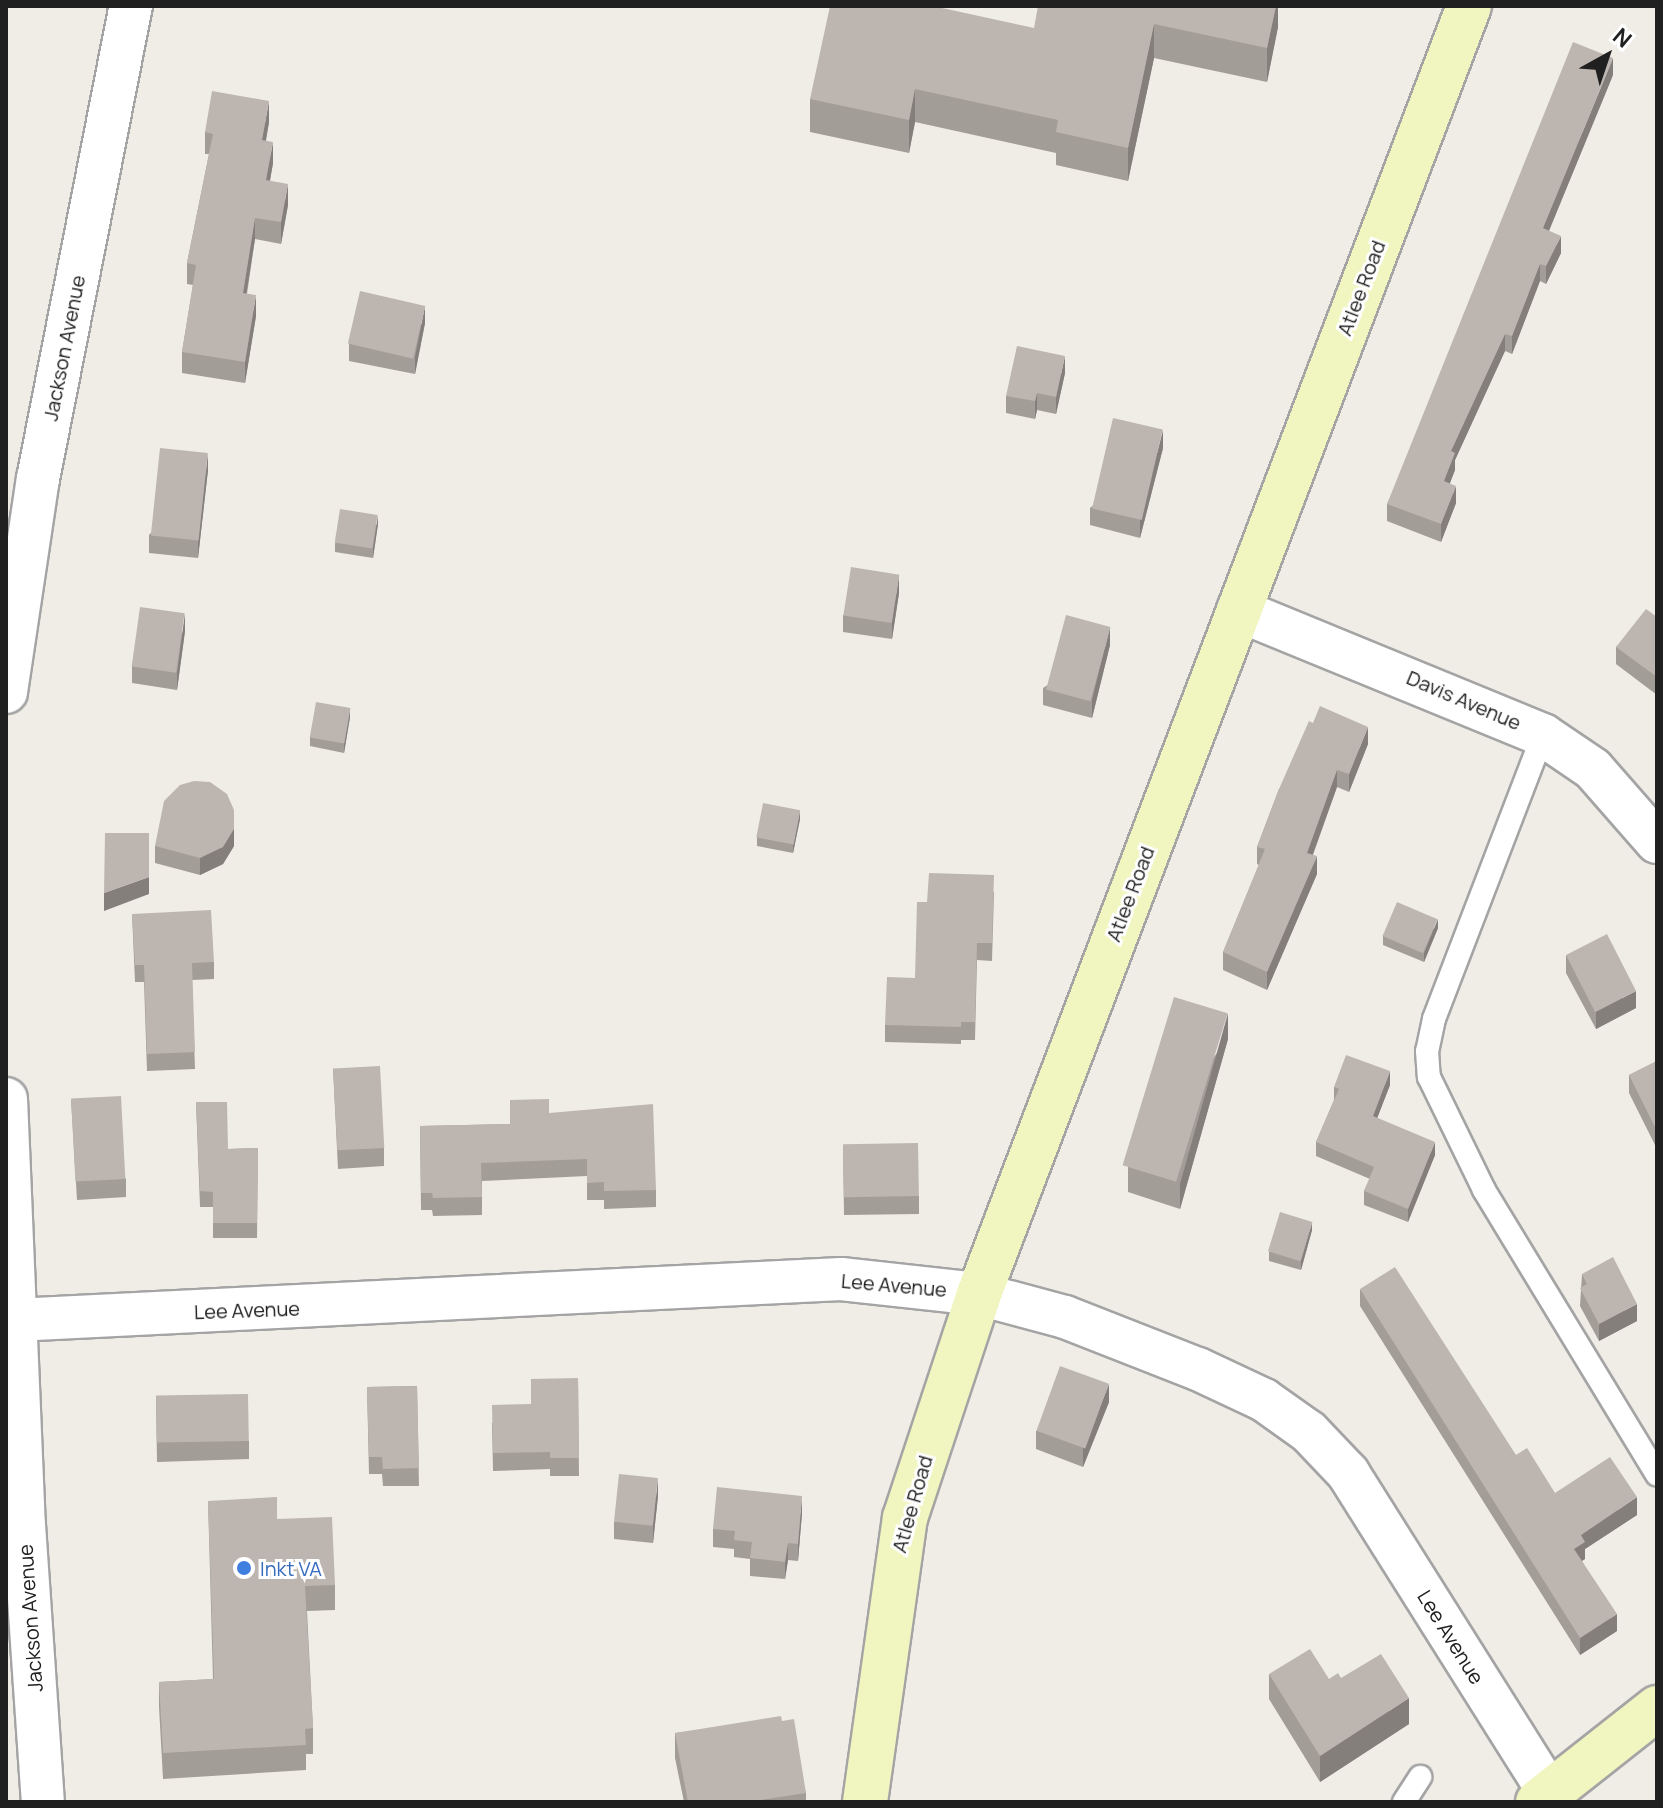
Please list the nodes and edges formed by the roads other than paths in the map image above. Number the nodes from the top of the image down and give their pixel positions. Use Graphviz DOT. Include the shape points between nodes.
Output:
graph roads {
  1 [pos="131,6"];
  2 [pos="1469,6"];
  3 [pos="1238,610"];
  4 [pos="6,692"];
  5 [pos="1543,735"];
  6 [pos="1657,842"];
  7 [pos="6,1099"];
  8 [pos="979,1294"];
  9 [pos="15,1320"];
  10 [pos="1657,1474"];
  11 [pos="1657,1708"];
  12 [pos="1420,1777"];
  13 [pos="1544,1797"];
  14 [pos="43,1802"];
  15 [pos="865,1802"];
  16 [pos="1404,1802"];
  1 -- 4 [label="street, Jackson Avenue" via="38,479"];
  2 -- 3 [label="main road, Atlee Road"];
  3 -- 5 [label="street, Davis Avenue"];
  3 -- 8 [label="main road, Atlee Road"];
  5 -- 6 [label="street, Davis Avenue" via="1593,769"];
  5 -- 10 [label="lane" via="1434,1019 1427,1051 1429,1077 1484,1190"];
  7 -- 9 [label="street, Jackson Avenue"];
  8 -- 9 [label="street, Lee Avenue" via="841,1279"];
  8 -- 13 [label="street, Lee Avenue" via="1065,1317 1198,1369 1264,1400 1309,1432 1348,1473"];
  8 -- 15 [label="main road, Atlee Road" via="905,1518"];
  9 -- 14 [label="street, Jackson Avenue"];
  11 -- 13 [label="main road"];
  12 -- 16 [label="lane"];
}
